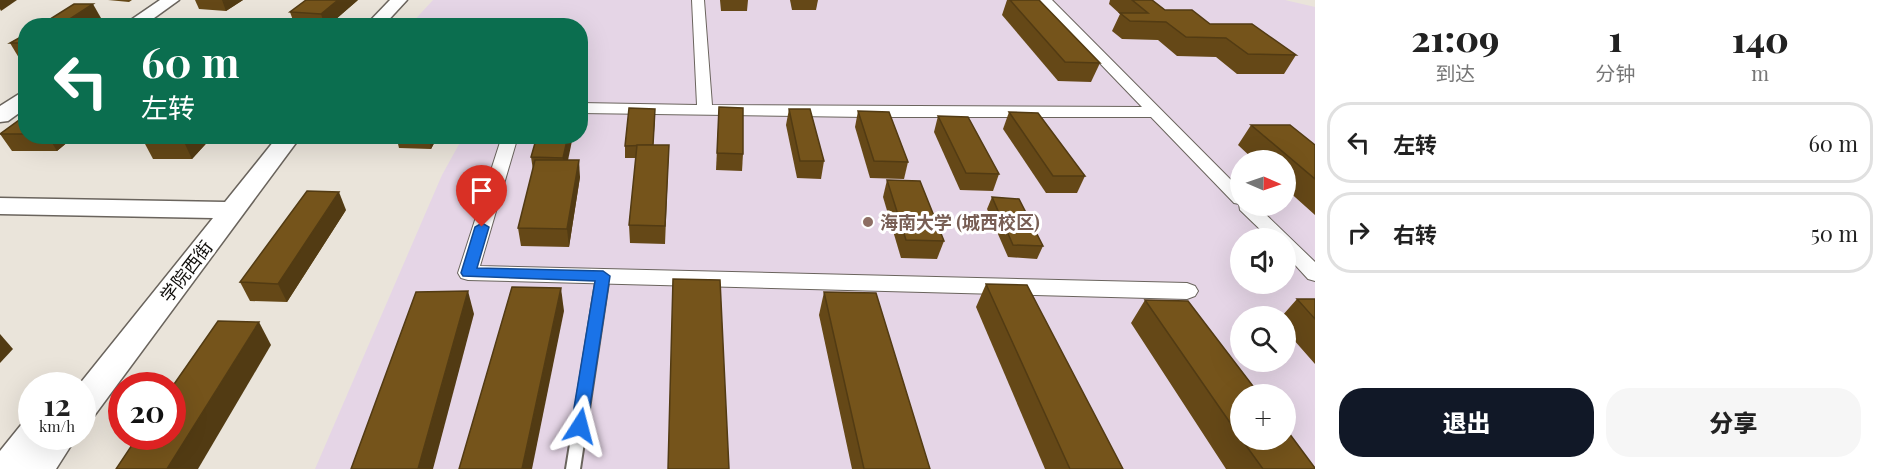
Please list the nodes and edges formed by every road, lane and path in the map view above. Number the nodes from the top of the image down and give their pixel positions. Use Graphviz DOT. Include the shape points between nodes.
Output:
graph roads {
  1 [pos="171,0"];
  2 [pos="399,0"];
  3 [pos="411,0"];
  4 [pos="698,0"];
  5 [pos="1045,0"];
  6 [pos="143,18"];
  7 [pos="381,18"];
  8 [pos="393,18"];
  9 [pos="18,104"];
  10 [pos="588,108"];
  11 [pos="705,110"];
  12 [pos="1154,112"];
  13 [pos="0,116"];
  14 [pos="270,144"];
  15 [pos="284,144"];
  16 [pos="508,144"];
  17 [pos="1230,189"];
  18 [pos="0,206"];
  19 [pos="225,210"];
  20 [pos="1257,216"];
  21 [pos="1270,228"];
  22 [pos="1296,254"];
  23 [pos="1315,274"];
  24 [pos="603,276"];
  25 [pos="1187,291"];
  26 [pos="87,372"];
  27 [pos="96,387"];
  28 [pos="23,450"];
  29 [pos="48,450"];
  30 [pos="8,469"];
  31 [pos="34,469"];
  32 [pos="573,469"];
  1 -- 6 [label="main road"];
  2 -- 7 [label="main road"];
  3 -- 8 [label="main road"];
  4 -- 11 [label="street"];
  5 -- 12 [label="street"];
  9 -- 13 [label="main road"];
  10 -- 11 [label="street"];
  11 -- 12 [label="street"];
  12 -- 17 [label="street"];
  14 -- 19 [label="main road, 学院西街"];
  15 -- 19 [label="main road, 学院西街"];
  16 -- 24 [label="street" via="468,273"];
  18 -- 19 [label="main road"];
  19 -- 26 [label="main road, 学院西街"];
  19 -- 27 [label="main road, 学院西街"];
  20 -- 21 [label="street"];
  22 -- 23 [label="street"];
  24 -- 25 [label="street"];
  24 -- 32 [label="lane"];
  28 -- 30 [label="main road"];
  29 -- 31 [label="main road"];
}
